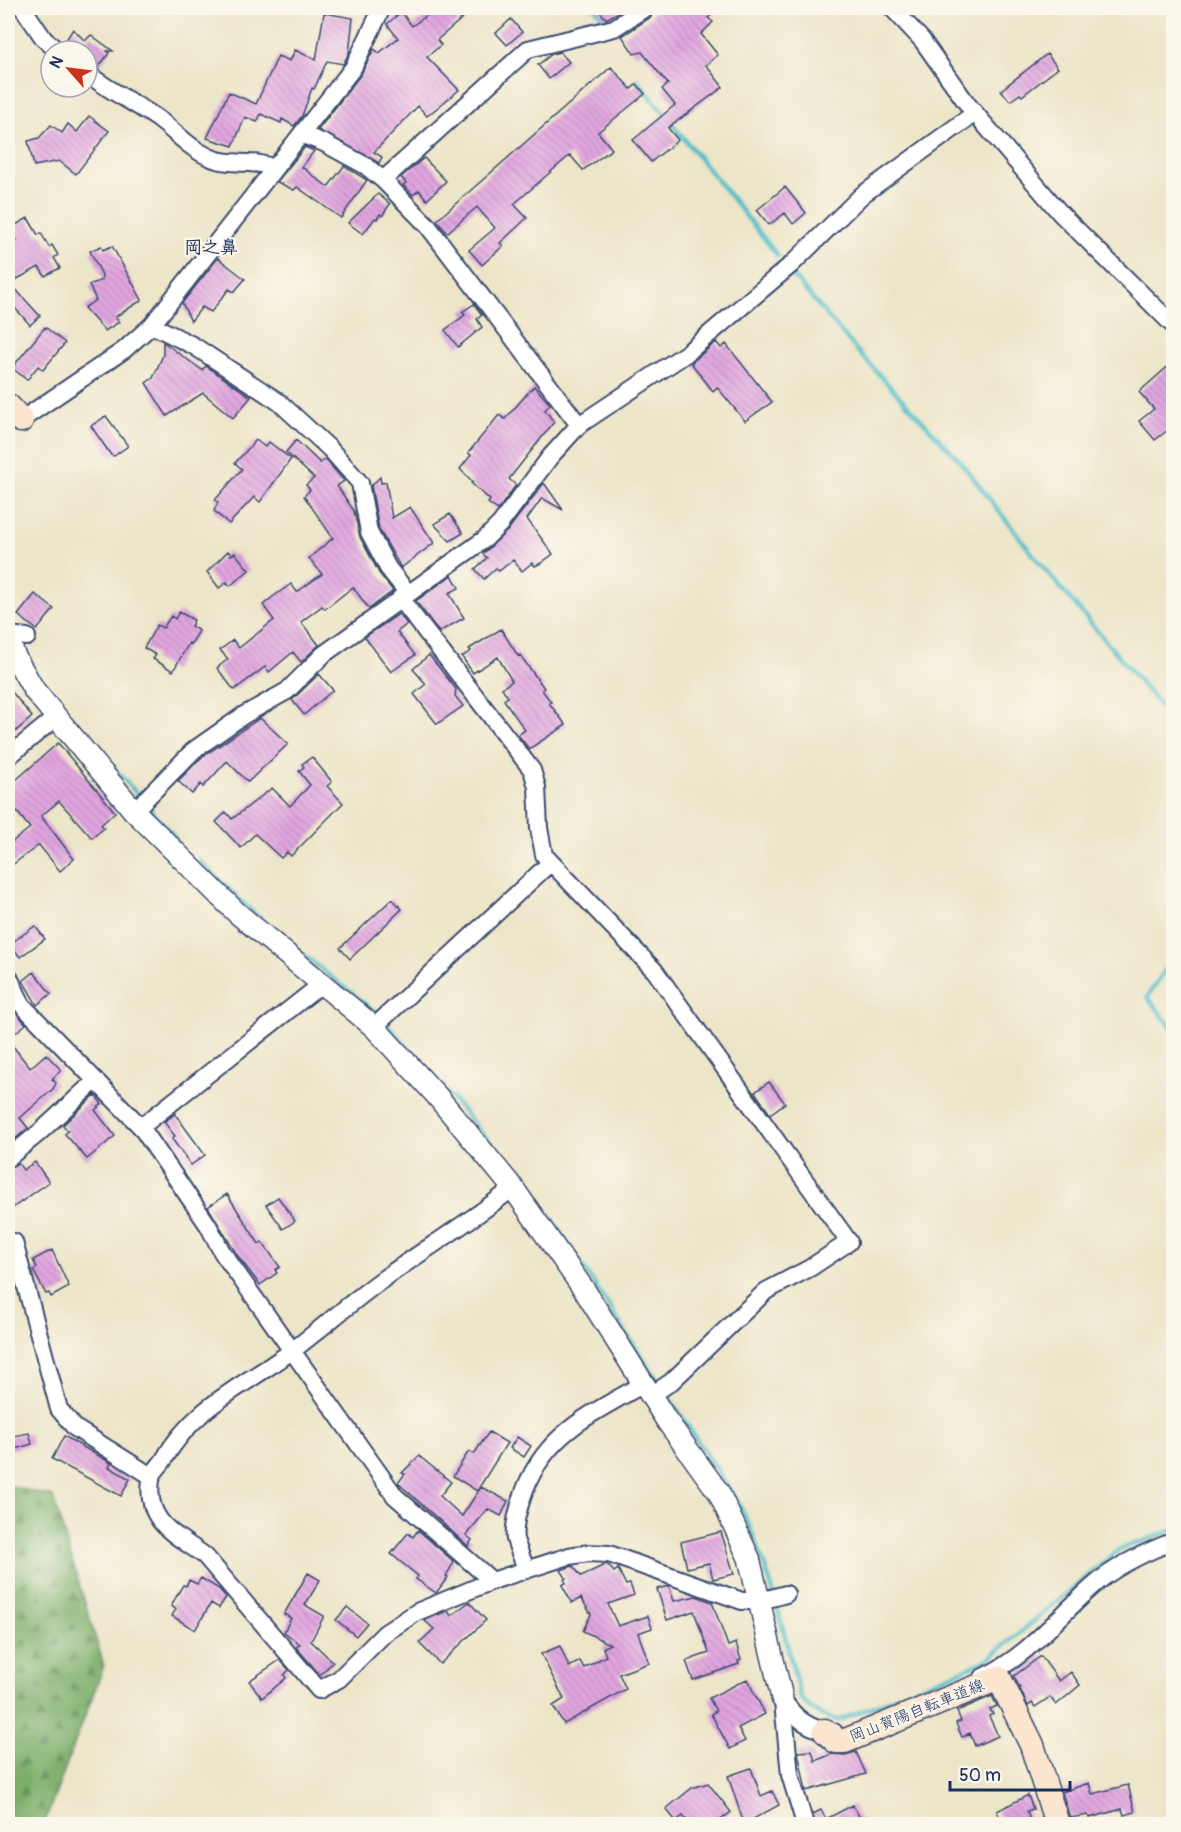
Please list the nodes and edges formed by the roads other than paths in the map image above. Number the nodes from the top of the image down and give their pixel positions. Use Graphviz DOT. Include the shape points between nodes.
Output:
graph roads {
  1 [pos="23,8"];
  2 [pos="382,8"];
  3 [pos="645,8"];
  4 [pos="892,8"];
  5 [pos="44,39"];
  6 [pos="99,81"];
  7 [pos="975,113"];
  8 [pos="303,135"];
  9 [pos="274,168"];
  10 [pos="383,180"];
  11 [pos="152,326"];
  12 [pos="1173,326"];
  13 [pos="12,418"];
  14 [pos="579,425"];
  15 [pos="404,595"];
  16 [pos="12,643"];
  17 [pos="55,718"];
  18 [pos="8,757"];
  19 [pos="141,805"];
  20 [pos="550,863"];
  21 [pos="8,975"];
  22 [pos="323,983"];
  23 [pos="380,1022"];
  24 [pos="95,1081"];
  25 [pos="141,1127"];
  26 [pos="8,1158"];
  27 [pos="513,1188"];
  28 [pos="10,1239"];
  29 [pos="291,1352"];
  30 [pos="654,1389"];
  31 [pos="152,1476"];
  32 [pos="1173,1541"];
  33 [pos="526,1570"];
  34 [pos="492,1581"];
  35 [pos="774,1597"];
  36 [pos="1061,1617"];
  37 [pos="999,1678"];
  38 [pos="782,1698"];
  39 [pos="825,1731"];
  40 [pos="805,1824"];
  41 [pos="1057,1824"];
  1 -- 5 [label="street"];
  2 -- 8 [label="street" via="353,68"];
  3 -- 10 [label="street" via="614,28 528,49"];
  4 -- 7 [label="street" via="932,52"];
  6 -- 9 [label="street" via="204,154 229,163"];
  7 -- 12 [label="street" via="1061,214"];
  7 -- 14 [label="street" via="862,195 792,264 687,353"];
  8 -- 9 [label="street"];
  8 -- 10 [label="street" via="355,160"];
  9 -- 11 [label="street"];
  10 -- 14 [label="street" via="428,226"];
  11 -- 13 [label="street" via="124,350"];
  11 -- 15 [label="street" via="194,346 279,402 330,449 360,483 369,532"];
  14 -- 15 [label="street" via="485,539"];
  15 -- 19 [label="street" via="324,654 287,691 194,750"];
  15 -- 20 [label="street" via="532,770 541,847"];
  16 -- 17 [label="street" via="34,690"];
  17 -- 18 [label="street"];
  17 -- 19 [label="street"];
  19 -- 22 [label="street" via="237,913"];
  20 -- 23 [label="street"];
  20 -- 30 [label="street" via="655,971 849,1242 766,1292"];
  21 -- 24 [label="street" via="22,1005"];
  22 -- 23 [label="street"];
  22 -- 25 [label="street"];
  23 -- 27 [label="street"];
  24 -- 25 [label="street"];
  24 -- 26 [label="street"];
  25 -- 29 [label="street"];
  27 -- 29 [label="street" via="379,1282"];
  27 -- 30 [label="street"];
  28 -- 31 [label="street" via="59,1409 75,1428"];
  29 -- 31 [label="street" via="224,1394 183,1429"];
  29 -- 34 [label="street" via="395,1496"];
  30 -- 33 [label="street" via="575,1423 538,1462 517,1513 515,1538"];
  30 -- 35 [label="street" via="719,1493"];
  31 -- 34 [label="street" via="153,1503 165,1528 205,1556 319,1690 339,1679 400,1622"];
  32 -- 36 [label="street" via="1135,1556"];
  33 -- 34 [label="street"];
  33 -- 35 [label="street" via="569,1556 609,1554 742,1601"];
  35 -- 38 [label="street"];
  36 -- 37 [label="street" via="1046,1639"];
  36 -- 39 [label="street" via="1020,1655 993,1672 851,1732"];
  37 -- 39 [label="main road, 岡山賀陽自転車道線" via="845,1742 836,1741"];
  37 -- 41 [label="main road, 岡山賀陽自転車道線" via="1032,1745"];
  38 -- 39 [label="street" via="801,1722"];
  38 -- 40 [label="street" via="790,1774"];
}
